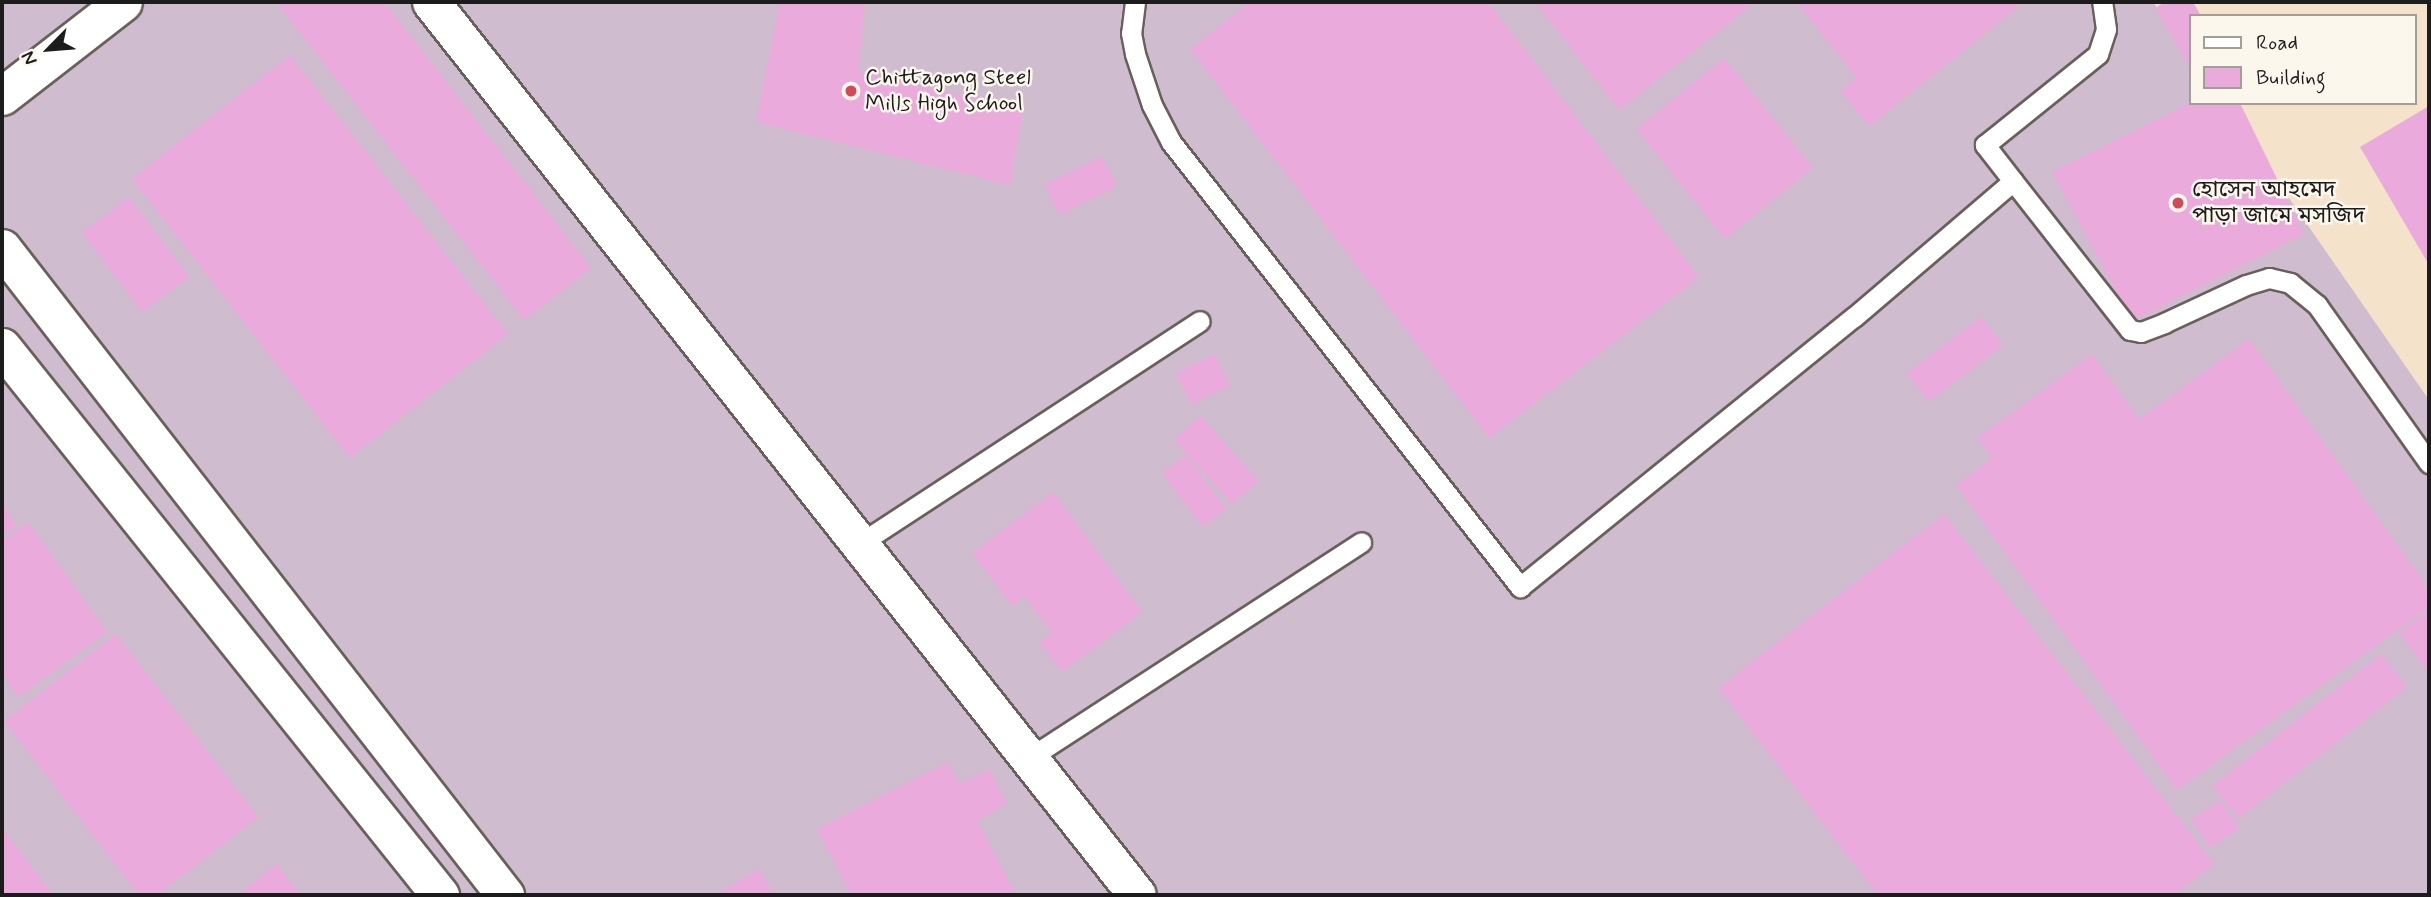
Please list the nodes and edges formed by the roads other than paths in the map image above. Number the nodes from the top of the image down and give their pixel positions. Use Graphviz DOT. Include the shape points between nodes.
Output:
graph roads {
  1 [pos="124,2"];
  2 [pos="431,2"];
  3 [pos="1135,2"];
  4 [pos="2102,2"];
  5 [pos="2,96"];
  6 [pos="2013,181"];
  7 [pos="2,248"];
  8 [pos="1200,321"];
  9 [pos="2,347"];
  10 [pos="2429,463"];
  11 [pos="1362,542"];
  12 [pos="859,544"];
  13 [pos="1029,758"];
  14 [pos="440,895"];
  15 [pos="505,895"];
  16 [pos="1137,895"];
  1 -- 5 [label="street"];
  2 -- 12 [label="street"];
  3 -- 6 [label="lane" via="1130,33 1135,54 1152,105 1171,142 1520,587 1854,317"];
  4 -- 6 [label="lane" via="2106,29 2098,54 1985,145"];
  6 -- 10 [label="lane" via="2130,330 2164,323 2269,278 2290,284 2317,305"];
  7 -- 15 [label="street"];
  8 -- 12 [label="lane"];
  9 -- 14 [label="street"];
  11 -- 13 [label="lane"];
  12 -- 13 [label="street"];
  13 -- 16 [label="street"];
}
